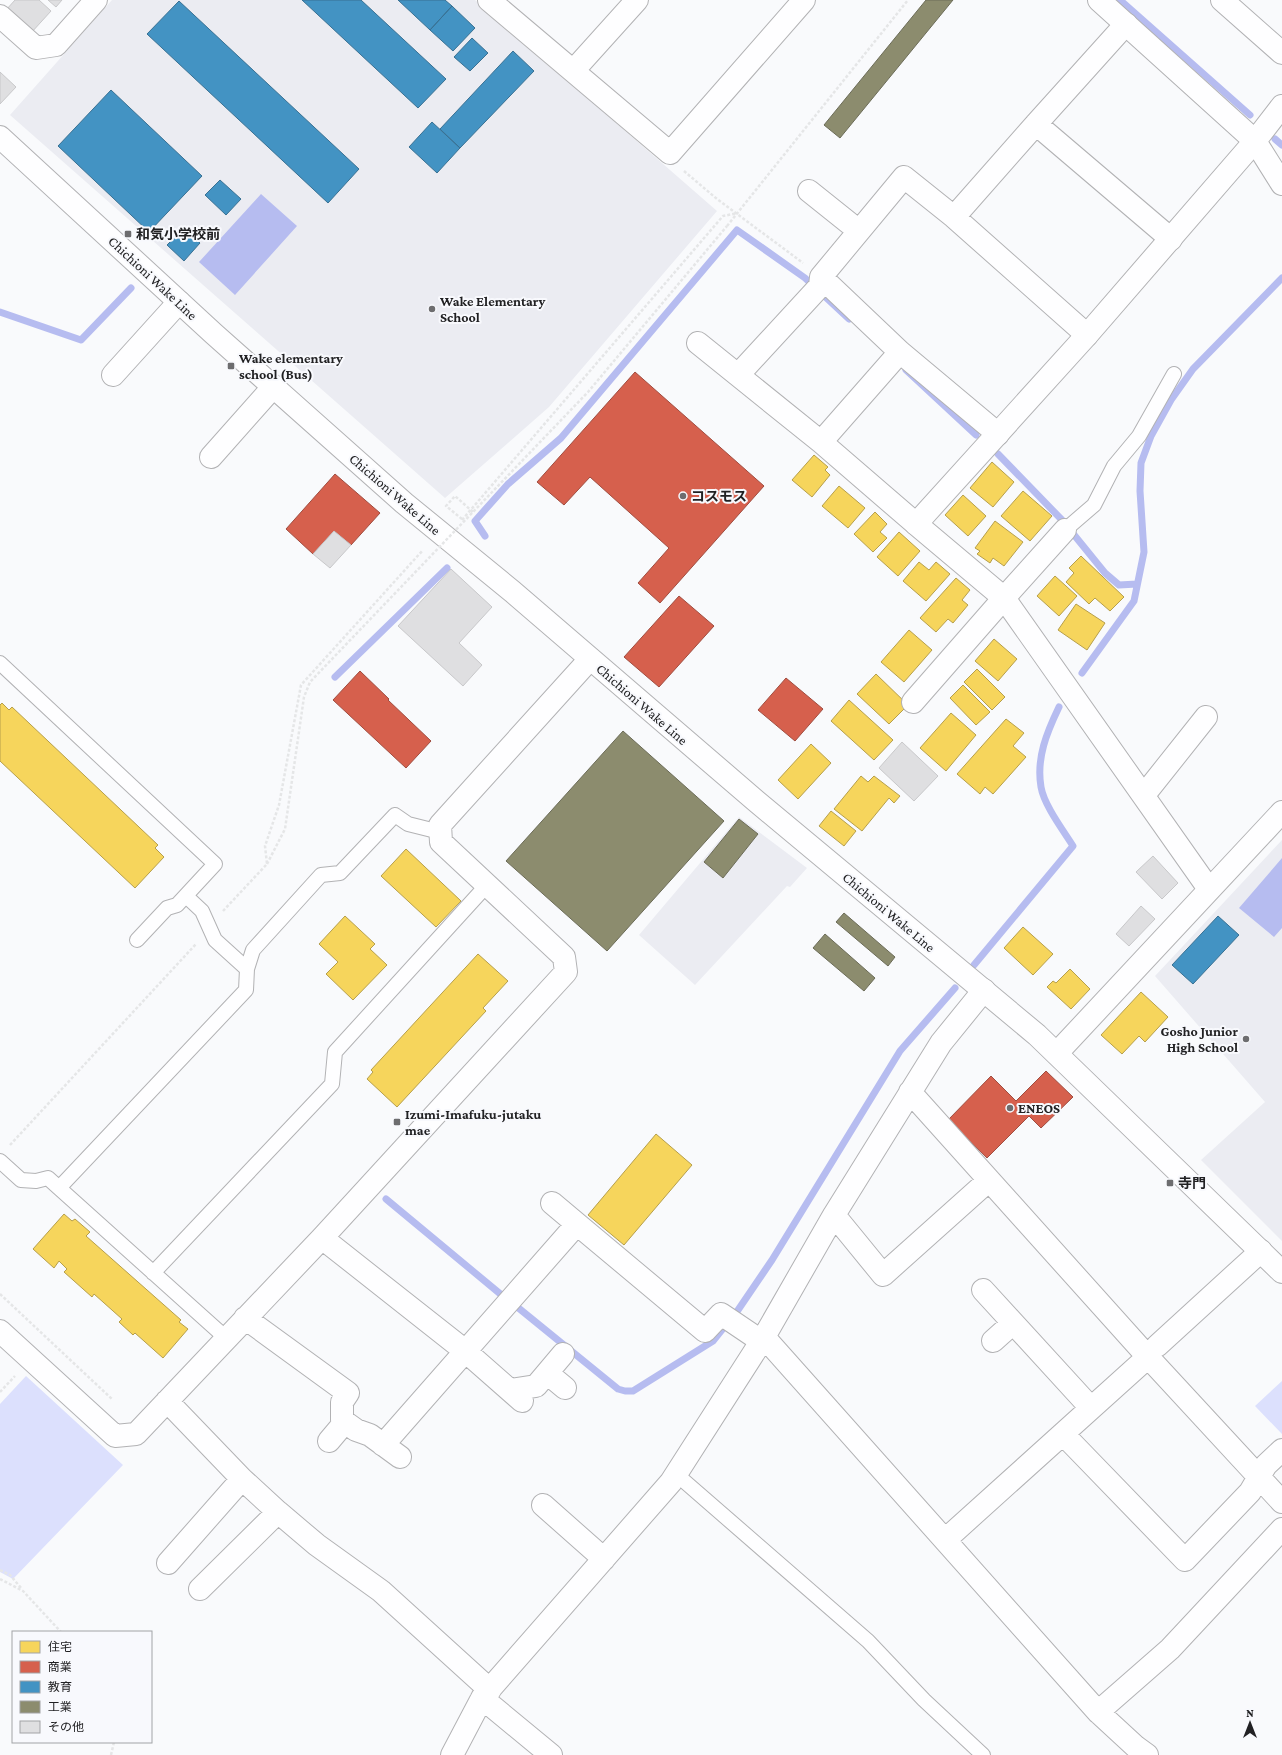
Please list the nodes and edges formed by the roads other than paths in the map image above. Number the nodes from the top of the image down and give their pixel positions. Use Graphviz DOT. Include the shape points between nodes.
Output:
graph roads {
  1 [pos="96,0"];
  2 [pos="489,0"];
  3 [pos="637,0"];
  4 [pos="804,0"];
  5 [pos="1099,0"];
  6 [pos="1222,0"];
  7 [pos="0,16"];
  8 [pos="1126,24"];
  9 [pos="1282,53"];
  10 [pos="573,72"];
  11 [pos="1282,106"];
  12 [pos="1036,124"];
  13 [pos="0,136"];
  14 [pos="1255,141"];
  15 [pos="1282,184"];
  16 [pos="809,191"];
  17 [pos="954,218"];
  18 [pos="859,231"];
  19 [pos="1171,239"];
  20 [pos="818,285"];
  21 [pos="179,302"];
  22 [pos="1087,335"];
  23 [pos="698,343"];
  24 [pos="895,358"];
  25 [pos="1174,374"];
  26 [pos="113,375"];
  27 [pos="738,375"];
  28 [pos="274,386"];
  29 [pos="998,434"];
  30 [pos="821,442"];
  31 [pos="211,456"];
  32 [pos="916,524"];
  33 [pos="1068,527"];
  34 [pos="1004,598"];
  35 [pos="590,660"];
  36 [pos="0,663"];
  37 [pos="913,702"];
  38 [pos="1206,717"];
  39 [pos="1144,795"];
  40 [pos="1282,812"];
  41 [pos="440,832"];
  42 [pos="487,885"];
  43 [pos="1209,890"];
  44 [pos="186,896"];
  45 [pos="137,940"];
  46 [pos="247,969"];
  47 [pos="984,990"];
  48 [pos="1057,1053"];
  49 [pos="910,1092"];
  50 [pos="3,1155"];
  51 [pos="988,1181"];
  52 [pos="59,1188"];
  53 [pos="552,1203"];
  54 [pos="834,1215"];
  55 [pos="577,1224"];
  56 [pos="322,1238"];
  57 [pos="1261,1251"];
  58 [pos="1282,1272"];
  59 [pos="153,1273"];
  60 [pos="983,1290"];
  61 [pos="245,1318"];
  62 [pos="1012,1324"];
  63 [pos="0,1331"];
  64 [pos="226,1338"];
  65 [pos="763,1339"];
  66 [pos="993,1341"];
  67 [pos="464,1350"];
  68 [pos="1152,1352"];
  69 [pos="563,1354"];
  70 [pos="547,1373"];
  71 [pos="565,1388"];
  72 [pos="167,1401"];
  73 [pos="1091,1408"];
  74 [pos="345,1422"];
  75 [pos="1063,1434"];
  76 [pos="329,1441"];
  77 [pos="1282,1450"];
  78 [pos="676,1474"];
  79 [pos="242,1479"];
  80 [pos="1259,1479"];
  81 [pos="1282,1502"];
  82 [pos="543,1505"];
  83 [pos="278,1512"];
  84 [pos="1282,1530"];
  85 [pos="945,1540"];
  86 [pos="604,1559"];
  87 [pos="168,1563"];
  88 [pos="200,1589"];
  89 [pos="486,1694"];
  90 [pos="1098,1712"];
  91 [pos="452,1755"];
  92 [pos="551,1755"];
  93 [pos="983,1755"];
  94 [pos="1147,1755"];
  1 -- 7 [label="street" via="56,45 36,48"];
  2 -- 10 [label="street"];
  3 -- 10 [label="street"];
  4 -- 10 [label="street" via="670,153"];
  5 -- 8 [label="street"];
  6 -- 9 [label="street"];
  8 -- 12 [label="street"];
  8 -- 14 [label="street"];
  11 -- 14 [label="street"];
  12 -- 17 [label="street"];
  12 -- 19 [label="street"];
  13 -- 21 [label="street, Chichioni Wake Line"];
  14 -- 15 [label="street"];
  14 -- 19 [label="street"];
  16 -- 18 [label="street"];
  17 -- 18 [label="street" via="904,177"];
  17 -- 22 [label="street"];
  18 -- 20 [label="street"];
  19 -- 22 [label="street"];
  20 -- 24 [label="street"];
  20 -- 27 [label="street"];
  21 -- 26 [label="street"];
  21 -- 28 [label="street, Chichioni Wake Line"];
  22 -- 29 [label="street"];
  23 -- 27 [label="street"];
  24 -- 29 [label="street"];
  24 -- 30 [label="street"];
  25 -- 33 [label="lane" via="1140,436 1114,466 1094,505"];
  27 -- 30 [label="street"];
  28 -- 31 [label="street"];
  28 -- 35 [label="street, Chichioni Wake Line" via="404,503 448,529 513,592"];
  29 -- 32 [label="street"];
  30 -- 32 [label="street"];
  32 -- 34 [label="street"];
  33 -- 34 [label="street"];
  34 -- 37 [label="street"];
  34 -- 39 [label="street"];
  35 -- 41 [label="street" via="440,825"];
  35 -- 47 [label="street, Chichioni Wake Line"];
  36 -- 44 [label="lane" via="216,864"];
  38 -- 39 [label="street"];
  39 -- 43 [label="street"];
  40 -- 43 [label="street"];
  41 -- 42 [label="street" via="441,842"];
  41 -- 46 [label="lane" via="408,824 395,815 340,873 321,875 252,950"];
  42 -- 56 [label="street" via="564,957 566,972"];
  42 -- 59 [label="lane" via="335,1052 332,1084"];
  43 -- 48 [label="street"];
  44 -- 45 [label="lane" via="177,906 167,908"];
  44 -- 46 [label="lane" via="202,911 215,940"];
  46 -- 52 [label="lane" via="246,990"];
  47 -- 48 [label="street, Chichioni Wake Line"];
  47 -- 49 [label="street" via="941,1043"];
  48 -- 57 [label="street, Chichioni Wake Line"];
  49 -- 51 [label="street"];
  49 -- 54 [label="street"];
  50 -- 52 [label="lane" via="21,1180 36,1181 48,1178"];
  51 -- 54 [label="street" via="883,1275"];
  51 -- 68 [label="street"];
  52 -- 59 [label="lane"];
  53 -- 55 [label="street"];
  54 -- 65 [label="street"];
  55 -- 65 [label="street" via="706,1332 721,1314"];
  55 -- 67 [label="street"];
  56 -- 61 [label="street"];
  56 -- 67 [label="street"];
  57 -- 58 [label="street, Chichioni Wake Line"];
  57 -- 68 [label="street"];
  59 -- 64 [label="lane"];
  60 -- 62 [label="street"];
  61 -- 64 [label="street"];
  61 -- 74 [label="street" via="348,1393 342,1402 342,1420"];
  62 -- 66 [label="street"];
  62 -- 73 [label="street"];
  63 -- 72 [label="street" via="115,1436 136,1434"];
  64 -- 72 [label="street"];
  65 -- 78 [label="street"];
  65 -- 85 [label="street"];
  67 -- 70 [label="street" via="516,1395 536,1386"];
  67 -- 74 [label="street" via="392,1451 370,1435 356,1430"];
  68 -- 73 [label="street"];
  68 -- 80 [label="street"];
  69 -- 70 [label="street"];
  70 -- 71 [label="street"];
  72 -- 79 [label="street"];
  73 -- 75 [label="street"];
  74 -- 76 [label="street"];
  75 -- 80 [label="street" via="1185,1560 1250,1492"];
  75 -- 85 [label="street"];
  77 -- 80 [label="street" via="1266,1465"];
  78 -- 86 [label="street"];
  78 -- 93 [label="lane" via="868,1642 924,1700"];
  79 -- 83 [label="street"];
  79 -- 87 [label="street"];
  80 -- 81 [label="street"];
  82 -- 86 [label="street"];
  83 -- 88 [label="street"];
  83 -- 89 [label="street" via="317,1545 380,1591"];
  84 -- 90 [label="street" via="1170,1649"];
  85 -- 90 [label="street"];
  86 -- 89 [label="street"];
  89 -- 91 [label="street"];
  89 -- 92 [label="street"];
  90 -- 94 [label="street"];
}
